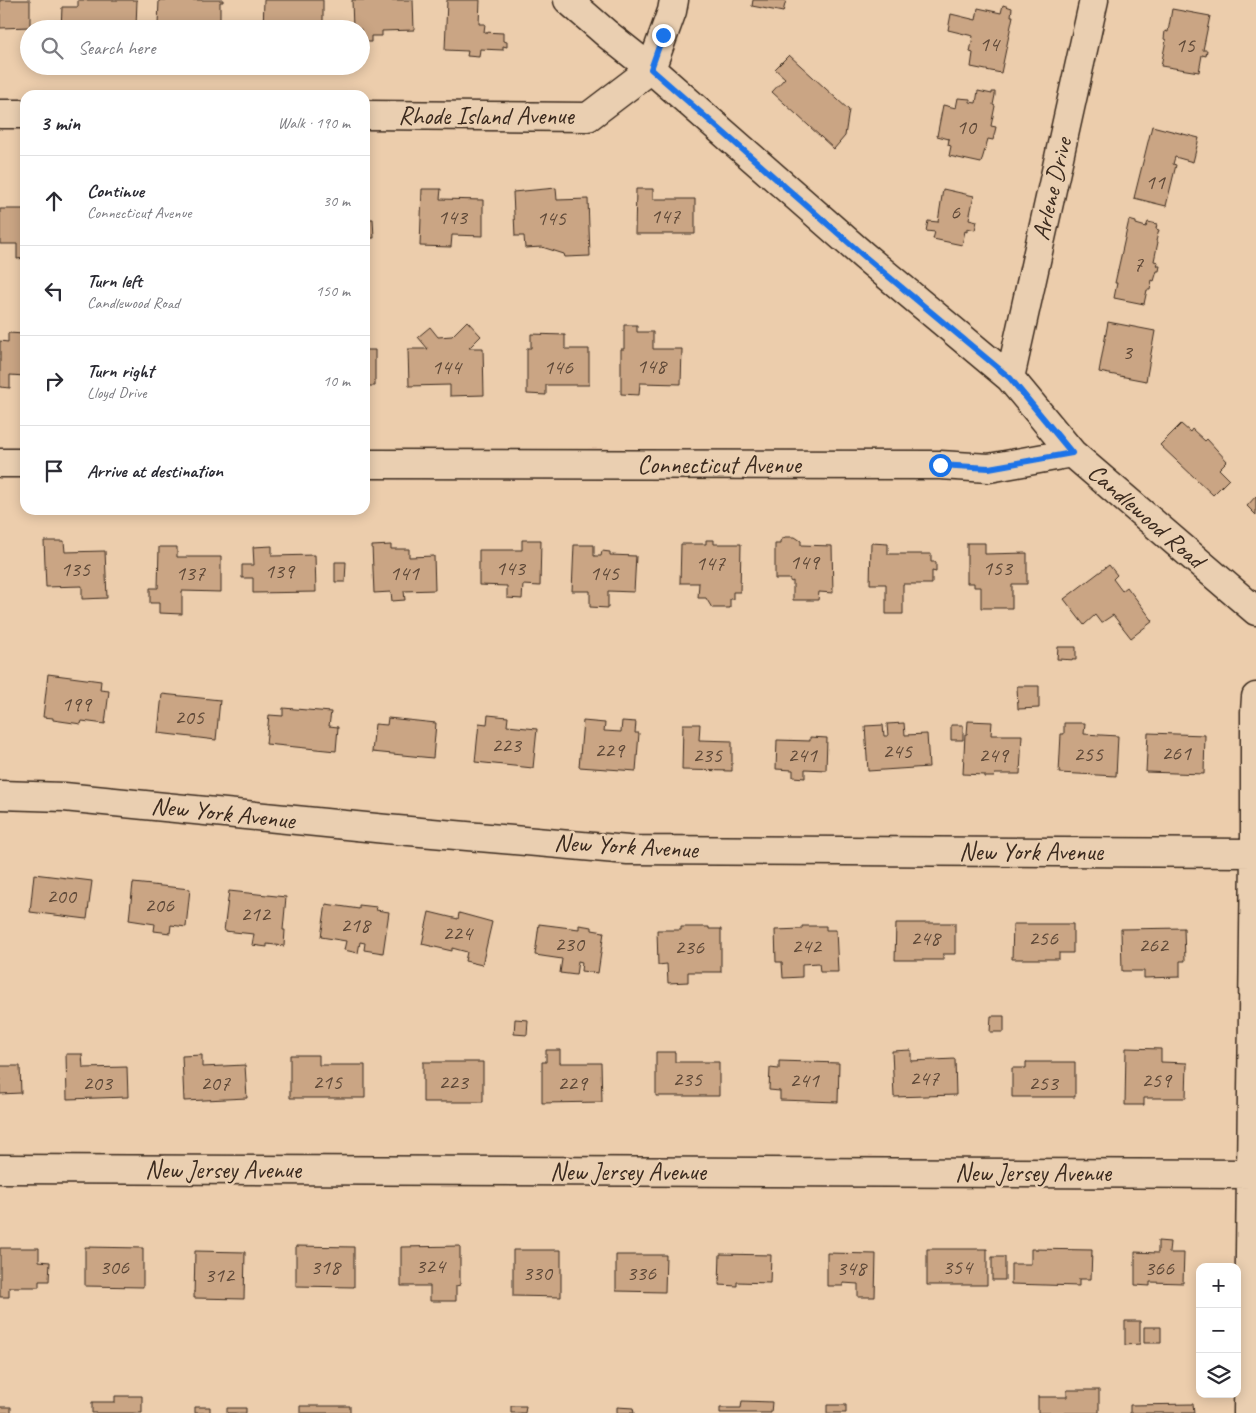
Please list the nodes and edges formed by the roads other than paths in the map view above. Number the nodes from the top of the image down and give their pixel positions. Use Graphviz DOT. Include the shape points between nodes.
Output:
graph roads {
  1 [pos="568,0"];
  2 [pos="674,0"];
  3 [pos="1094,0"];
  4 [pos="651,69"];
  5 [pos="0,114"];
  6 [pos="20,114"];
  7 [pos="370,116"];
  8 [pos="1010,378"];
  9 [pos="1072,453"];
  10 [pos="0,463"];
  11 [pos="20,463"];
  12 [pos="370,464"];
  13 [pos="1256,611"];
  14 [pos="1256,697"];
  15 [pos="0,794"];
  16 [pos="1254,853"];
  17 [pos="0,1169"];
  18 [pos="1253,1174"];
  19 [pos="1248,1413"];
  1 -- 4 [label="street, Candlewood Road"];
  2 -- 4 [label="street"];
  3 -- 8 [label="street, Arlene Drive"];
  4 -- 7 [label="street, Rhode Island Avenue" via="588,117"];
  4 -- 8 [label="street, Candlewood Road" via="864,256"];
  5 -- 6 [label="street"];
  8 -- 9 [label="street, Candlewood Road"];
  9 -- 12 [label="street, Connecticut Avenue" via="989,468 940,465"];
  9 -- 13 [label="street, Candlewood Road"];
  10 -- 11 [label="street"];
  14 -- 16 [label="street"];
  15 -- 16 [label="street, New York Avenue" via="64,797 628,850"];
  16 -- 18 [label="street"];
  17 -- 18 [label="street, New Jersey Avenue"];
  18 -- 19 [label="street"];
}
